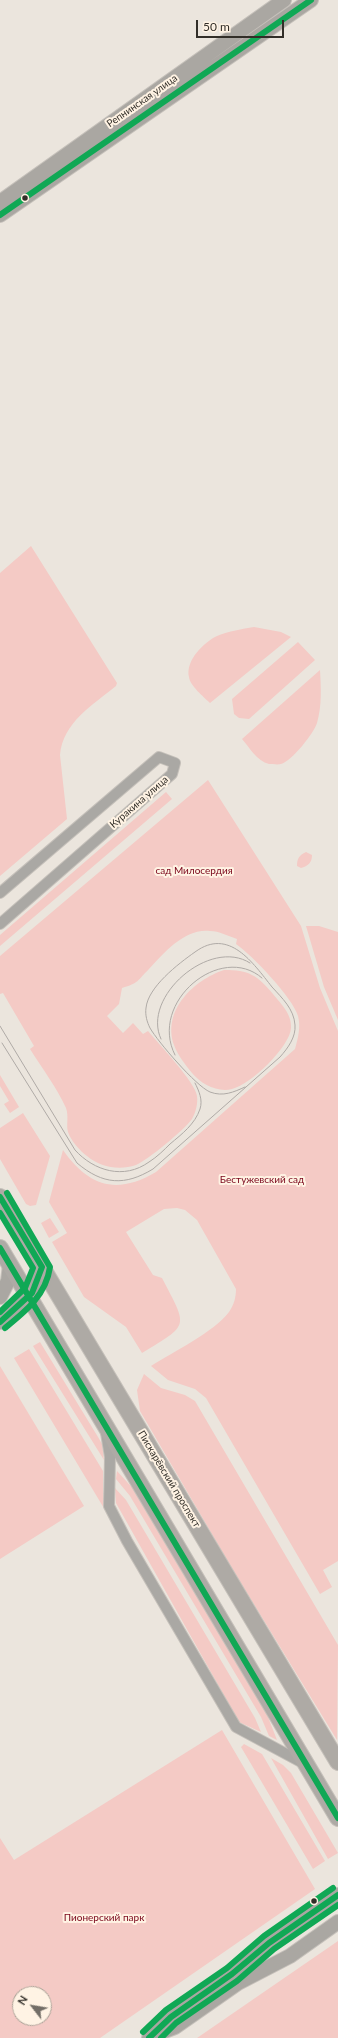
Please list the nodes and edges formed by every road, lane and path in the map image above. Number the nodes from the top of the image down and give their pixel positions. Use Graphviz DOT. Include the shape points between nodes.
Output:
graph roads {
  1 [pos="284,0"];
  2 [pos="310,0"];
  3 [pos="0,202"];
  4 [pos="0,215"];
  5 [pos="0,894"];
  6 [pos="0,924"];
  7 [pos="0,1197"];
  8 [pos="0,1248"];
  9 [pos="10,1265"];
  10 [pos="42,1267"];
  11 [pos="0,1297"];
  12 [pos="29,1298"];
  13 [pos="0,1322"];
  14 [pos="105,1426"];
  15 [pos="338,1762"];
  16 [pos="306,1764"];
  17 [pos="338,1818"];
  18 [pos="338,1895"];
  19 [pos="338,1922"];
  20 [pos="151,2037"];
  1 -- 3 [label="street, Репнинская улица"];
  2 -- 4 [label="street, Репнинская улица"];
  5 -- 6 [label="street, Куракина улица" via="159,757 175,763 172,774"];
  7 -- 10 [label="main road, Пискарёвский проспект"];
  8 -- 9 [label="main road"];
  9 -- 11 [label="street" via="8,1281"];
  9 -- 12 [label="main road"];
  10 -- 12 [label="street" via="39,1280"];
  10 -- 15 [label="main road, Пискарёвский проспект"];
  12 -- 13 [label="street"];
  12 -- 14 [label="main road"];
  14 -- 16 [label="main road"];
  14 -- 16 [label="street" via="110,1457 109,1506 236,1727"];
  16 -- 17 [label="main road"];
  18 -- 20 [label="street" via="269,1943 232,1974 171,2018"];
  19 -- 20 [label="street" via="290,1956 238,1983 175,2027"];
}
